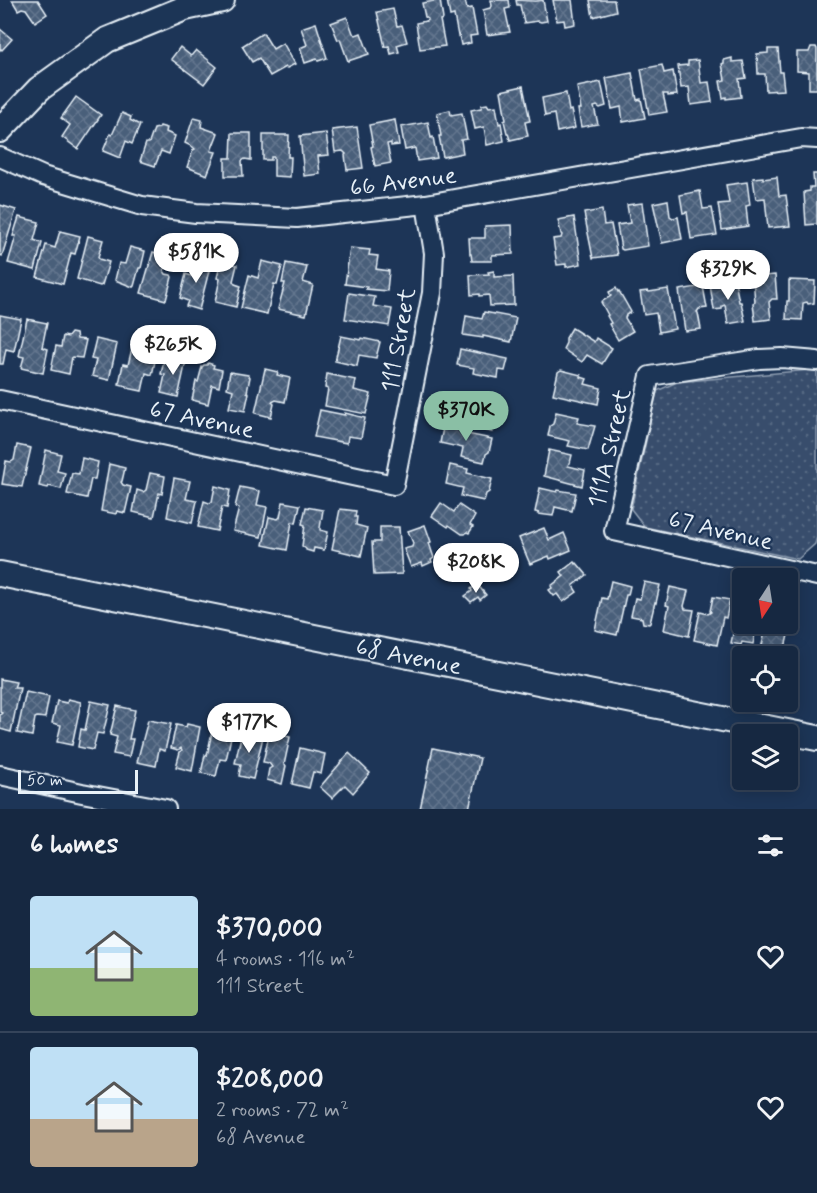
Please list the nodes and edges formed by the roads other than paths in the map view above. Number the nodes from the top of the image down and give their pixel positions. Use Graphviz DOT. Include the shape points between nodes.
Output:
graph roads {
  1 [pos="222,0"];
  2 [pos="0,130"];
  3 [pos="817,139"];
  4 [pos="0,157"];
  5 [pos="426,204"];
  6 [pos="817,361"];
  7 [pos="0,400"];
  8 [pos="394,485"];
  9 [pos="614,531"];
  10 [pos="0,574"];
  11 [pos="817,576"];
  12 [pos="817,738"];
  13 [pos="0,775"];
  14 [pos="80,801"];
  15 [pos="166,809"];
  1 -- 2 [label="main road" via="185,8 107,40 39,89"];
  3 -- 5 [label="street, 66 Avenue" via="801,138"];
  4 -- 5 [label="street, 66 Avenue" via="43,176 142,206 196,213 297,218"];
  5 -- 8 [label="street, 111 Street" via="435,253 432,292"];
  6 -- 9 [label="street, 111A Street" via="759,359 650,376"];
  7 -- 8 [label="street, 67 Avenue"];
  9 -- 11 [label="street, 67 Avenue"];
  10 -- 12 [label="main road, 68 Avenue"];
  13 -- 14 [label="street"];
  14 -- 15 [label="street"];
}
